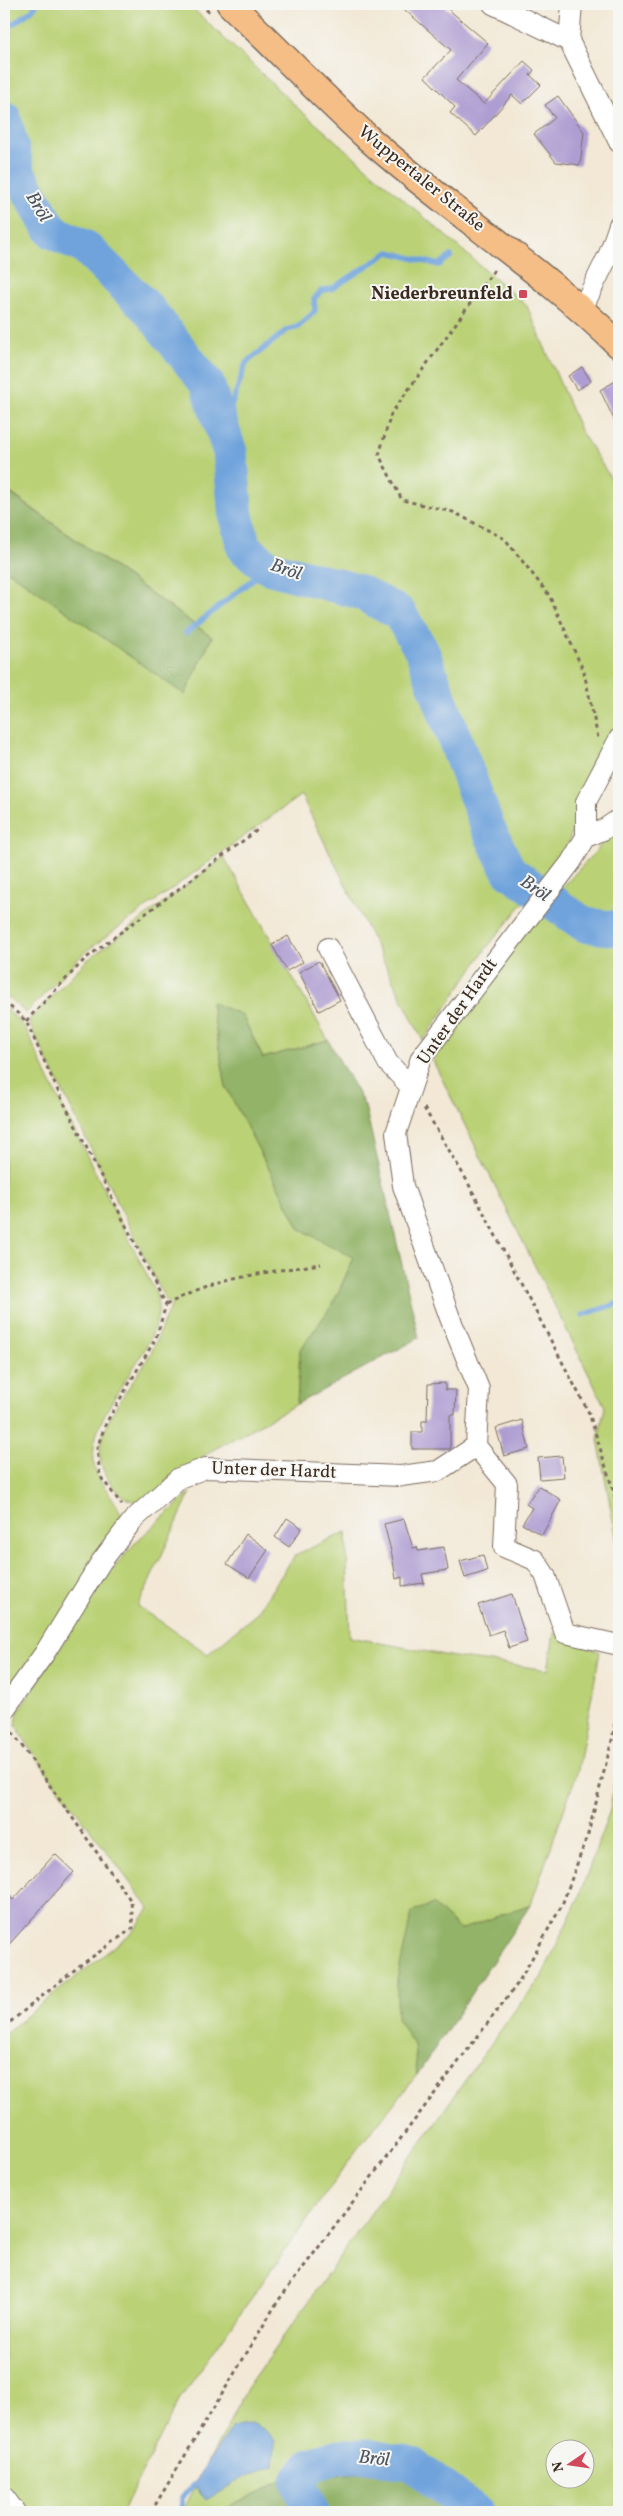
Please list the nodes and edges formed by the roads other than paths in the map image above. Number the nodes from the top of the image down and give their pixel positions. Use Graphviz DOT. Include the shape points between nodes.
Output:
graph roads {
  1 [pos="230,4"];
  2 [pos="493,4"];
  3 [pos="572,4"];
  4 [pos="569,41"];
  5 [pos="619,142"];
  6 [pos="619,225"];
  7 [pos="582,309"];
  8 [pos="619,345"];
  9 [pos="619,739"];
  10 [pos="619,819"];
  11 [pos="586,837"];
  12 [pos="328,948"];
  13 [pos="411,1087"];
  14 [pos="476,1446"];
  15 [pos="619,1645"];
  16 [pos="6,1719"];
  17 [pos="4,2497"];
  18 [pos="15,2512"];
  1 -- 7 [label="main road, Wuppertaler Straße" via="368,138"];
  2 -- 4 [label="street"];
  3 -- 4 [label="street"];
  4 -- 5 [label="street"];
  6 -- 7 [label="street" via="609,254"];
  7 -- 8 [label="main road, Wuppertaler Straße"];
  9 -- 11 [label="street" via="586,802"];
  10 -- 11 [label="street"];
  11 -- 13 [label="street, Unter der Hardt" via="571,862 421,1058"];
  12 -- 13 [label="street" via="388,1062"];
  13 -- 14 [label="street, Unter der Hardt" via="396,1133 403,1186 479,1389"];
  14 -- 15 [label="street" via="507,1484 504,1547 535,1560 545,1575 565,1633"];
  14 -- 16 [label="street, Unter der Hardt" via="438,1470 401,1476 206,1468 179,1478 133,1520 101,1562"];
  17 -- 18 [label="street"];
}
